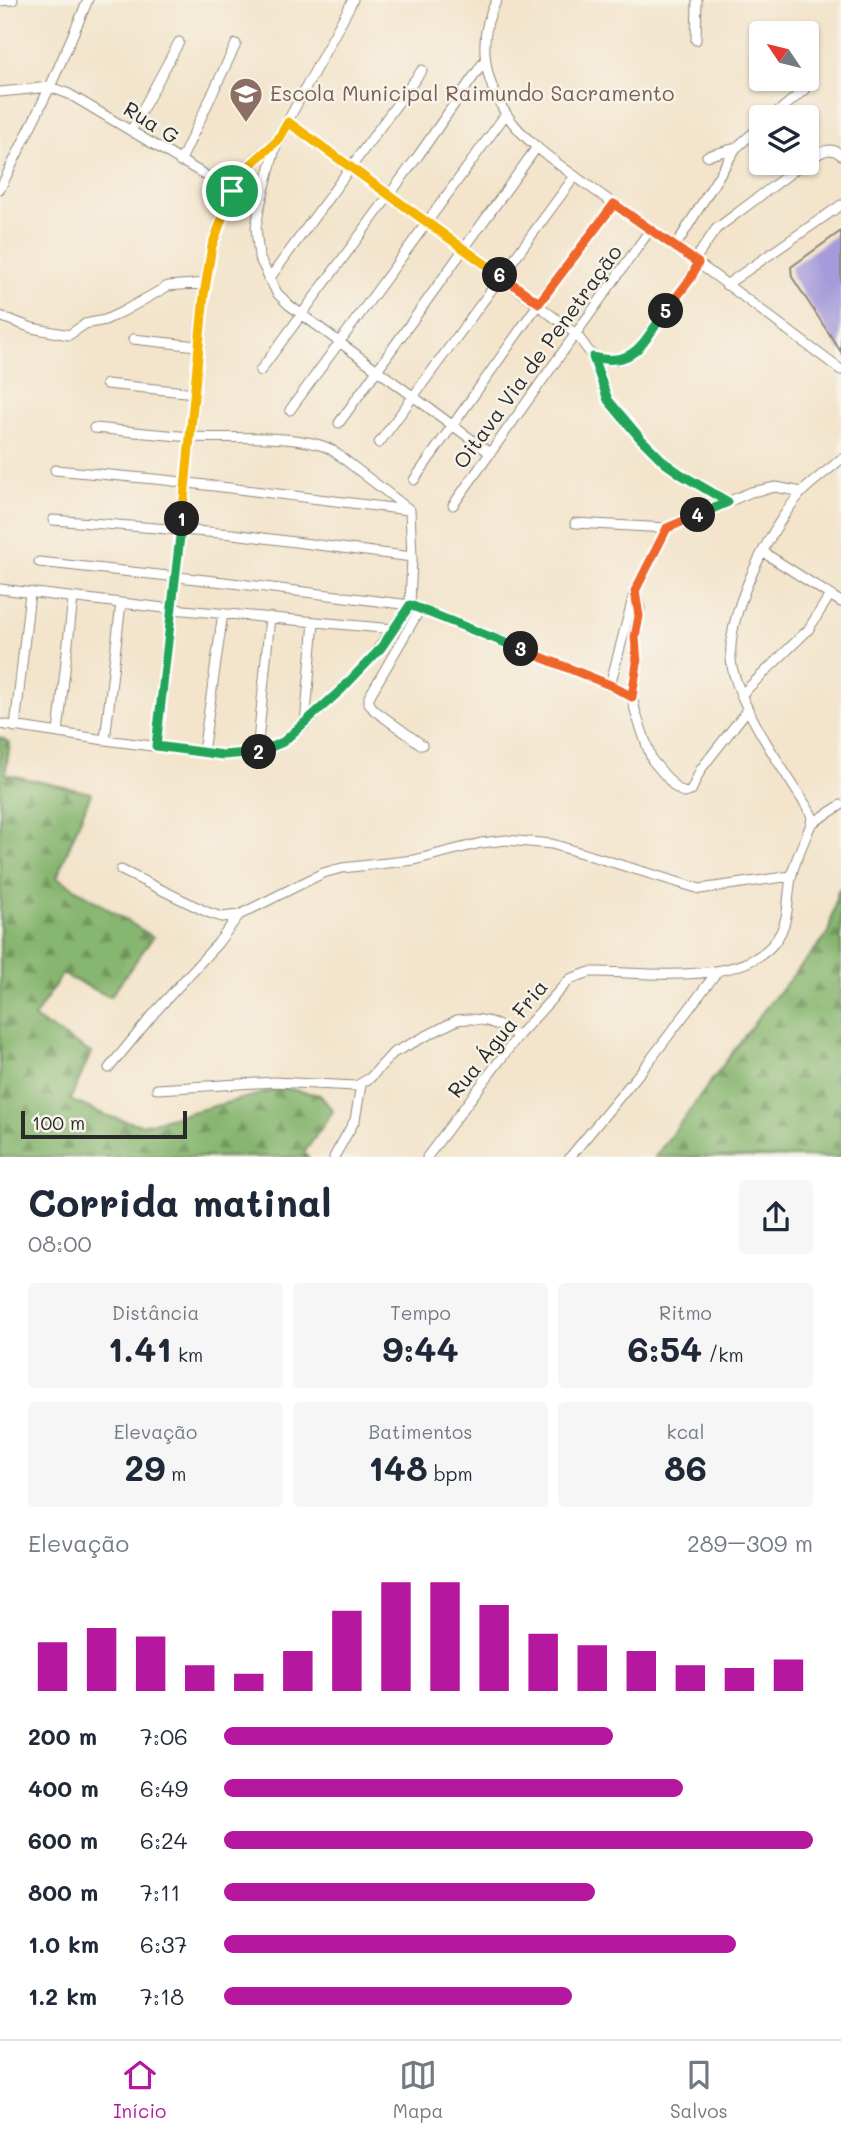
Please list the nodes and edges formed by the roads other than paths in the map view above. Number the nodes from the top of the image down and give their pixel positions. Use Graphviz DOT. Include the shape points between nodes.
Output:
graph roads {
  1 [pos="13,0"];
  2 [pos="88,0"];
  3 [pos="353,0"];
  4 [pos="497,0"];
  5 [pos="697,0"];
  6 [pos="0,1"];
  7 [pos="696,40"];
  8 [pos="179,42"];
  9 [pos="236,44"];
  10 [pos="485,60"];
  11 [pos="422,70"];
  12 [pos="50,87"];
  13 [pos="803,91"];
  14 [pos="0,92"];
  15 [pos="786,105"];
  16 [pos="506,114"];
  17 [pos="288,122"];
  18 [pos="131,131"];
  19 [pos="749,137"];
  20 [pos="277,141"];
  21 [pos="537,147"];
  22 [pos="736,148"];
  23 [pos="819,154"];
  24 [pos="841,155"];
  25 [pos="707,156"];
  26 [pos="180,162"];
  27 [pos="350,167"];
  28 [pos="788,175"];
  29 [pos="575,176"];
  30 [pos="0,189"];
  31 [pos="232,191"];
  32 [pos="388,194"];
  33 [pos="614,204"];
  34 [pos="841,205"];
  35 [pos="425,222"];
  36 [pos="650,230"];
  37 [pos="676,247"];
  38 [pos="464,248"];
  39 [pos="696,262"];
  40 [pos="502,276"];
  41 [pos="268,279"];
  42 [pos="206,283"];
  43 [pos="726,285"];
  44 [pos="539,303"];
  45 [pos="301,314"];
  46 [pos="0,316"];
  47 [pos="578,335"];
  48 [pos="133,339"];
  49 [pos="338,342"];
  50 [pos="197,346"];
  51 [pos="593,357"];
  52 [pos="841,370"];
  53 [pos="260,371"];
  54 [pos="377,371"];
  55 [pos="106,384"];
  56 [pos="195,393"];
  57 [pos="413,398"];
  58 [pos="290,410"];
  59 [pos="338,423"];
  60 [pos="452,426"];
  61 [pos="94,428"];
  62 [pos="191,437"];
  63 [pos="379,443"];
  64 [pos="490,453"];
  65 [pos="838,465"];
  66 [pos="55,470"];
  67 [pos="414,480"];
  68 [pos="185,483"];
  69 [pos="802,492"];
  70 [pos="728,502"];
  71 [pos="453,505"];
  72 [pos="410,510"];
  73 [pos="53,520"];
  74 [pos="575,523"];
  75 [pos="667,528"];
  76 [pos="181,529"];
  77 [pos="762,552"];
  78 [pos="412,557"];
  79 [pos="39,562"];
  80 [pos="175,576"];
  81 [pos="0,589"];
  82 [pos="635,591"];
  83 [pos="30,593"];
  84 [pos="830,595"];
  85 [pos="73,598"];
  86 [pos="841,602"];
  87 [pos="121,603"];
  88 [pos="410,605"];
  89 [pos="173,609"];
  90 [pos="420,609"];
  91 [pos="223,613"];
  92 [pos="270,617"];
  93 [pos="314,622"];
  94 [pos="393,629"];
  95 [pos="610,685"];
  96 [pos="741,695"];
  97 [pos="632,697"];
  98 [pos="748,709"];
  99 [pos="305,723"];
  100 [pos="0,724"];
  101 [pos="15,727"];
  102 [pos="58,733"];
  103 [pos="105,740"];
  104 [pos="422,745"];
  105 [pos="156,746"];
  106 [pos="203,752"];
  107 [pos="257,753"];
  108 [pos="841,805"];
  109 [pos="811,824"];
  110 [pos="121,870"];
  111 [pos="791,876"];
  112 [pos="239,915"];
  113 [pos="717,972"];
  114 [pos="518,1036"];
  115 [pos="109,1068"];
  116 [pos="362,1085"];
  117 [pos="157,1089"];
  118 [pos="334,1157"];
  119 [pos="427,1157"];
  120 [pos="570,1157"];
  1 -- 6 [label="street"];
  2 -- 12 [label="street"];
  3 -- 17 [label="street"];
  4 -- 10 [label="street" via="489,18"];
  5 -- 7 [label="street"];
  8 -- 18 [label="street"];
  9 -- 26 [label="street"];
  10 -- 16 [label="street"];
  10 -- 32 [label="street"];
  11 -- 27 [label="street"];
  12 -- 14 [label="street"];
  12 -- 18 [label="street, Rua G"];
  12 -- 30 [label="street"];
  13 -- 15 [label="street"];
  16 -- 21 [label="street"];
  16 -- 35 [label="street"];
  17 -- 20 [label="street"];
  17 -- 27 [label="street"];
  18 -- 26 [label="street, Rua G"];
  19 -- 22 [label="street"];
  20 -- 31 [label="street" via="248,165"];
  20 -- 41 [label="street" via="256,228 259,257"];
  21 -- 29 [label="street"];
  21 -- 38 [label="street"];
  22 -- 25 [label="street"];
  22 -- 37 [label="street"];
  23 -- 24 [label="street" via="835,150"];
  26 -- 31 [label="street, Rua G"];
  27 -- 32 [label="street"];
  27 -- 41 [label="street"];
  28 -- 39 [label="street" via="716,229"];
  29 -- 33 [label="street"];
  29 -- 40 [label="street"];
  31 -- 42 [label="street" via="212,246"];
  32 -- 35 [label="street"];
  32 -- 45 [label="street"];
  33 -- 36 [label="street"];
  33 -- 44 [label="street"];
  34 -- 43 [label="street"];
  35 -- 38 [label="street"];
  35 -- 49 [label="street"];
  36 -- 37 [label="street"];
  36 -- 47 [label="street, Oitava Via de Penetração"];
  37 -- 39 [label="street"];
  38 -- 40 [label="street"];
  38 -- 54 [label="street"];
  39 -- 43 [label="street"];
  39 -- 51 [label="street" via="684,287 634,353 617,360"];
  40 -- 44 [label="street"];
  40 -- 57 [label="street"];
  41 -- 45 [label="street"];
  42 -- 46 [label="street" via="168,286 69,335"];
  42 -- 50 [label="street"];
  43 -- 52 [label="street"];
  44 -- 47 [label="street"];
  44 -- 60 [label="street"];
  45 -- 49 [label="street"];
  45 -- 53 [label="street"];
  47 -- 51 [label="street"];
  47 -- 64 [label="street, Oitava Via de Penetração"];
  48 -- 50 [label="street"];
  49 -- 54 [label="street"];
  49 -- 58 [label="street"];
  50 -- 56 [label="street"];
  51 -- 70 [label="street" via="608,400 640,438 665,463"];
  54 -- 57 [label="street"];
  54 -- 59 [label="street"];
  55 -- 56 [label="street"];
  56 -- 62 [label="street"];
  57 -- 60 [label="street"];
  57 -- 63 [label="street"];
  60 -- 64 [label="street"];
  60 -- 67 [label="street"];
  61 -- 62 [label="street"];
  62 -- 68 [label="street"];
  62 -- 72 [label="street" via="325,446"];
  64 -- 71 [label="street, Oitava Via de Penetração"];
  65 -- 69 [label="street"];
  66 -- 68 [label="street"];
  68 -- 72 [label="street"];
  68 -- 76 [label="street"];
  69 -- 70 [label="street" via="767,488"];
  69 -- 77 [label="street"];
  70 -- 75 [label="street"];
  72 -- 78 [label="street"];
  73 -- 76 [label="street"];
  74 -- 75 [label="street"];
  75 -- 82 [label="street"];
  76 -- 78 [label="street"];
  76 -- 80 [label="street"];
  77 -- 84 [label="street"];
  77 -- 96 [label="street" via="732,640 731,664"];
  78 -- 88 [label="street"];
  79 -- 80 [label="street"];
  80 -- 88 [label="street"];
  80 -- 89 [label="street"];
  81 -- 83 [label="street"];
  82 -- 95 [label="street"];
  82 -- 97 [label="street" via="639,616"];
  83 -- 85 [label="street"];
  83 -- 101 [label="street"];
  84 -- 86 [label="street"];
  84 -- 96 [label="street" via="808,630"];
  85 -- 87 [label="street"];
  85 -- 102 [label="street"];
  87 -- 89 [label="street"];
  87 -- 103 [label="street"];
  88 -- 90 [label="street"];
  88 -- 94 [label="street"];
  89 -- 91 [label="street"];
  89 -- 105 [label="street"];
  90 -- 95 [label="street"];
  90 -- 104 [label="street" via="369,703"];
  91 -- 92 [label="street"];
  91 -- 106 [label="street"];
  92 -- 93 [label="street"];
  92 -- 107 [label="street"];
  93 -- 94 [label="street"];
  93 -- 99 [label="street"];
  94 -- 99 [label="street" via="365,666"];
  95 -- 97 [label="street"];
  96 -- 98 [label="street"];
  97 -- 98 [label="street" via="652,760 685,793"];
  98 -- 109 [label="street" via="807,807"];
  99 -- 107 [label="street" via="276,746"];
  100 -- 101 [label="street"];
  101 -- 102 [label="street"];
  102 -- 103 [label="street"];
  103 -- 105 [label="street"];
  105 -- 106 [label="street"];
  106 -- 107 [label="street"];
  108 -- 109 [label="street"];
  109 -- 111 [label="street, Rua Água Fria"];
  110 -- 112 [label="street" via="215,915"];
  111 -- 112 [label="street" via="701,889 552,844 506,840 323,873"];
  111 -- 113 [label="street, Rua Água Fria" via="785,921 773,944 739,967"];
  112 -- 115 [label="street"];
  113 -- 114 [label="street, Rua Água Fria" via="580,974 570,979"];
  113 -- 120 [label="street"];
  114 -- 116 [label="street" via="491,1020 457,1020 393,1053"];
  114 -- 119 [label="street, Rua Água Fria"];
  116 -- 117 [label="street" via="274,1082"];
  116 -- 118 [label="street" via="355,1120"];
}
